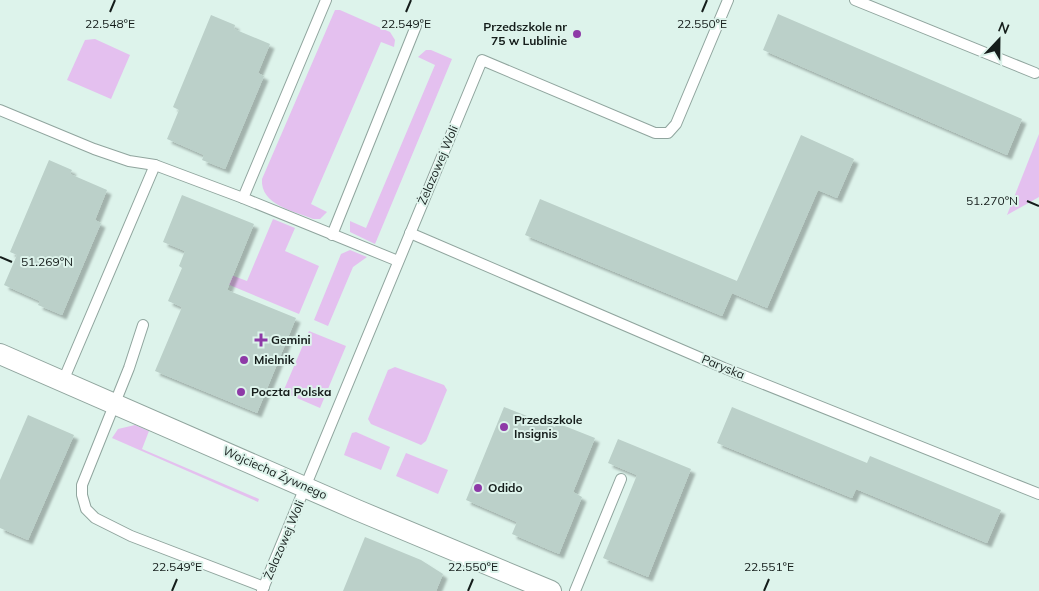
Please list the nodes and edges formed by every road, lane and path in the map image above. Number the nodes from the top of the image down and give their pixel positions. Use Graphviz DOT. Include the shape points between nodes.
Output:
graph roads {
  1 [pos="326,0"];
  2 [pos="855,0"];
  3 [pos="724,2"];
  4 [pos="416,26"];
  5 [pos="1035,73"];
  6 [pos="0,110"];
  7 [pos="155,164"];
  8 [pos="243,198"];
  9 [pos="410,233"];
  10 [pos="332,235"];
  11 [pos="398,261"];
  12 [pos="143,325"];
  13 [pos="0,354"];
  14 [pos="63,381"];
  15 [pos="114,403"];
  16 [pos="621,479"];
  17 [pos="306,487"];
  18 [pos="1039,494"];
  19 [pos="525,586"];
  20 [pos="263,589"];
  21 [pos="551,591"];
  22 [pos="575,591"];
  1 -- 8 [label="lane"];
  2 -- 5 [label="lane"];
  3 -- 9 [label="lane, Żelazowej Woli" via="676,124 668,133 655,133 482,60"];
  4 -- 10 [label="lane"];
  6 -- 7 [label="lane" via="94,149 129,161"];
  7 -- 8 [label="lane"];
  7 -- 14 [label="lane"];
  8 -- 10 [label="lane"];
  9 -- 11 [label="lane, Żelazowej Woli"];
  9 -- 18 [label="lane, Paryska" via="724,368"];
  10 -- 11 [label="lane"];
  11 -- 17 [label="lane, Żelazowej Woli"];
  12 -- 15 [label="lane"];
  13 -- 14 [label="street, Wojciecha Żywnego"];
  14 -- 15 [label="street, Wojciecha Żywnego"];
  15 -- 17 [label="street, Wojciecha Żywnego"];
  15 -- 20 [label="lane" via="82,485 86,510 131,536"];
  16 -- 22 [label="lane"];
  17 -- 19 [label="street, Wojciecha Żywnego"];
  17 -- 20 [label="lane, Żelazowej Woli"];
  19 -- 21 [label="street, Wojciecha Żywnego"];
}
